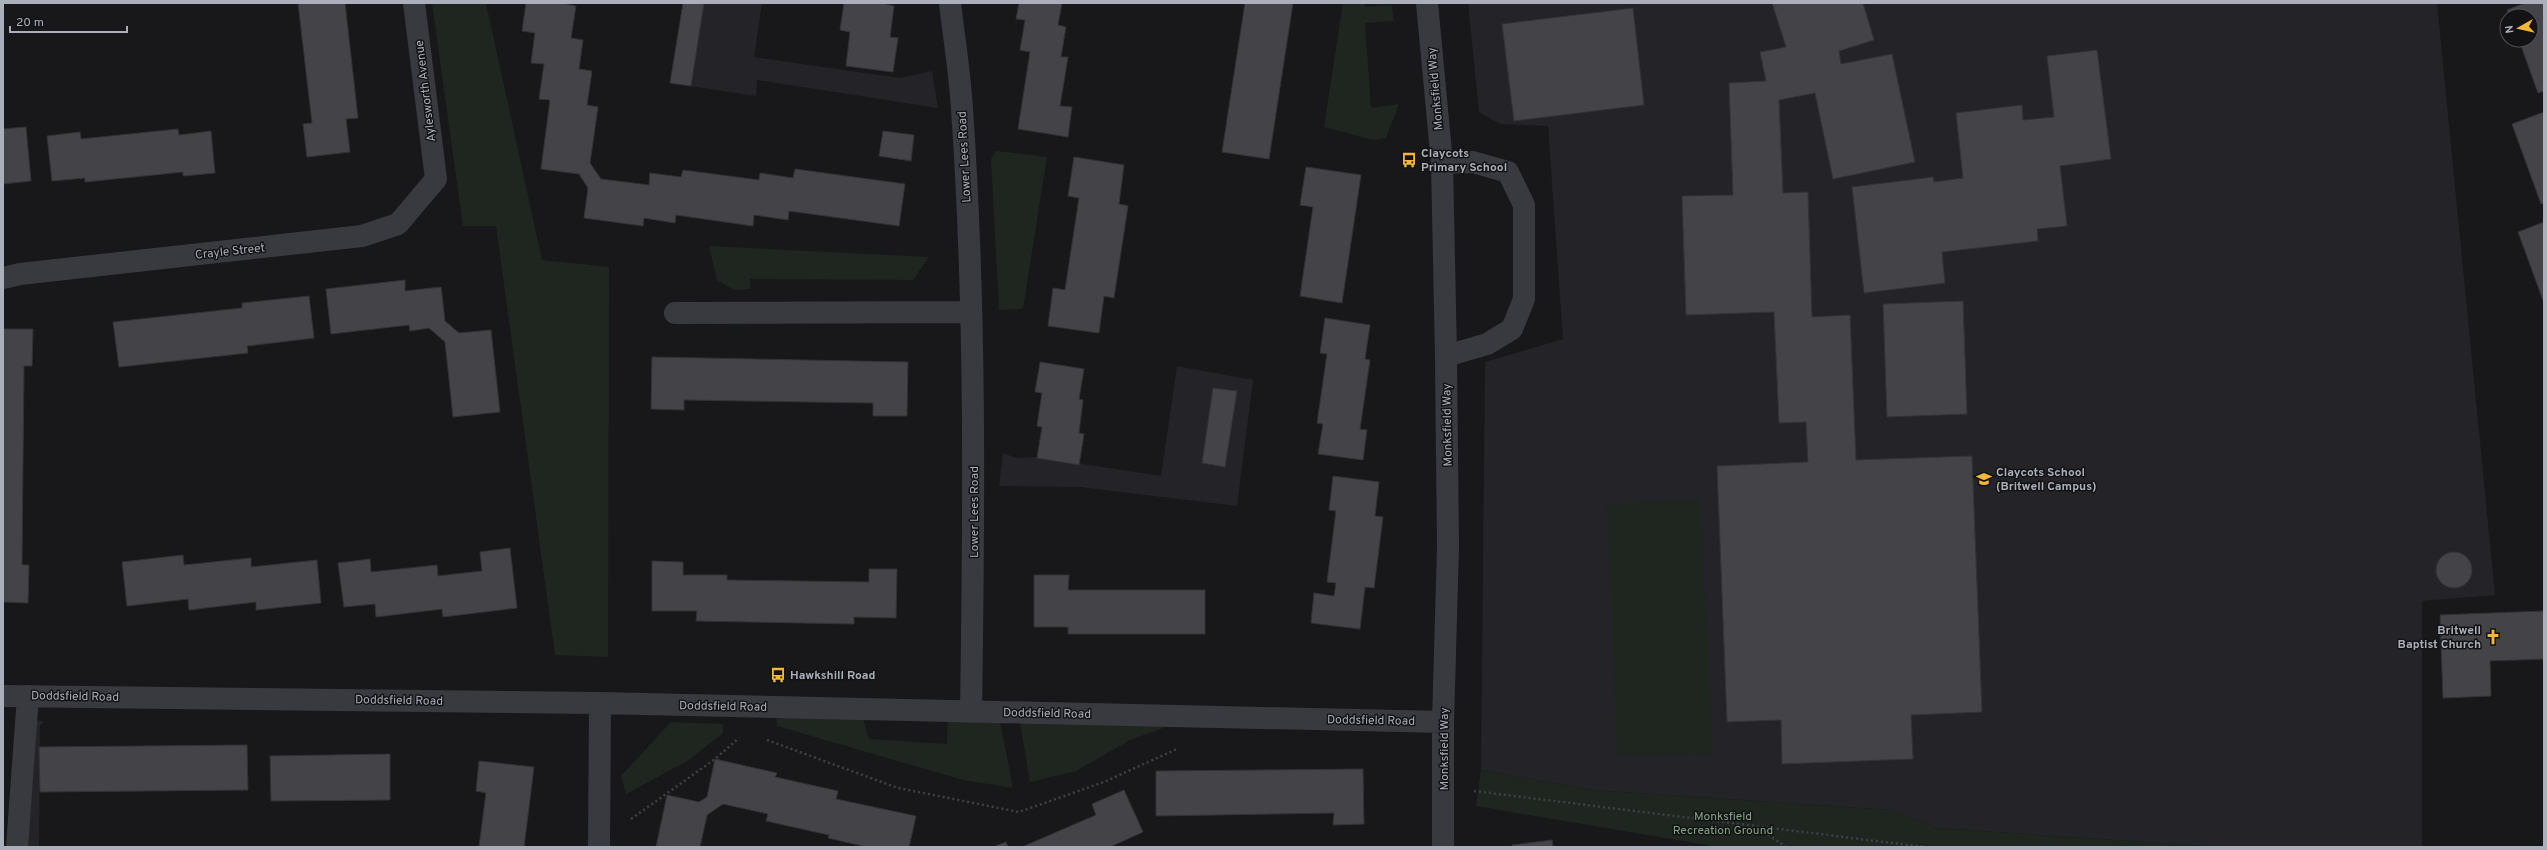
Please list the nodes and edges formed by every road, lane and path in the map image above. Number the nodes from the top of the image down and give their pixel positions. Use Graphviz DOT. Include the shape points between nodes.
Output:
graph roads {
  1 [pos="414,3"];
  2 [pos="950,3"];
  3 [pos="1428,3"];
  4 [pos="1442,163"];
  5 [pos="436,179"];
  6 [pos="3,278"];
  7 [pos="971,312"];
  8 [pos="675,313"];
  9 [pos="1446,356"];
  10 [pos="3,696"];
  11 [pos="28,696"];
  12 [pos="600,703"];
  13 [pos="971,712"];
  14 [pos="1443,722"];
  15 [pos="741,737"];
  16 [pos="760,738"];
  17 [pos="1184,745"];
  18 [pos="1443,787"];
  19 [pos="1759,828"];
  20 [pos="599,844"];
  21 [pos="18,847"];
  22 [pos="1444,847"];
  23 [pos="1786,847"];
  24 [pos="1924,847"];
  1 -- 5 [label="street, Aylesworth Avenue"];
  2 -- 7 [label="street, Lower Lees Road" via="962,108"];
  3 -- 4 [label="street, Monksfield Way"];
  4 -- 9 [label="street, Monksfield Way"];
  4 -- 9 [label="street" via="1473,162 1508,172 1524,205 1524,299 1512,329 1486,344"];
  5 -- 6 [label="street, Crayle Street" via="398,224 362,236"];
  7 -- 8 [label="street"];
  7 -- 13 [label="street, Lower Lees Road" via="975,484"];
  9 -- 14 [label="street, Monksfield Way" via="1448,548"];
  10 -- 11 [label="street, Doddsfield Road"];
  11 -- 12 [label="street, Doddsfield Road"];
  11 -- 21 [label="street"];
  12 -- 13 [label="street, Doddsfield Road"];
  12 -- 20 [label="street"];
  13 -- 14 [label="street, Doddsfield Road"];
  14 -- 18 [label="street, Monksfield Way"];
  15 -- 20 [label="path"];
  16 -- 17 [label="path" via="898,788 1019,812 1104,782"];
  18 -- 19 [label="path"];
  18 -- 22 [label="street, Monksfield Way"];
  19 -- 23 [label="path"];
  19 -- 24 [label="path"];
}
